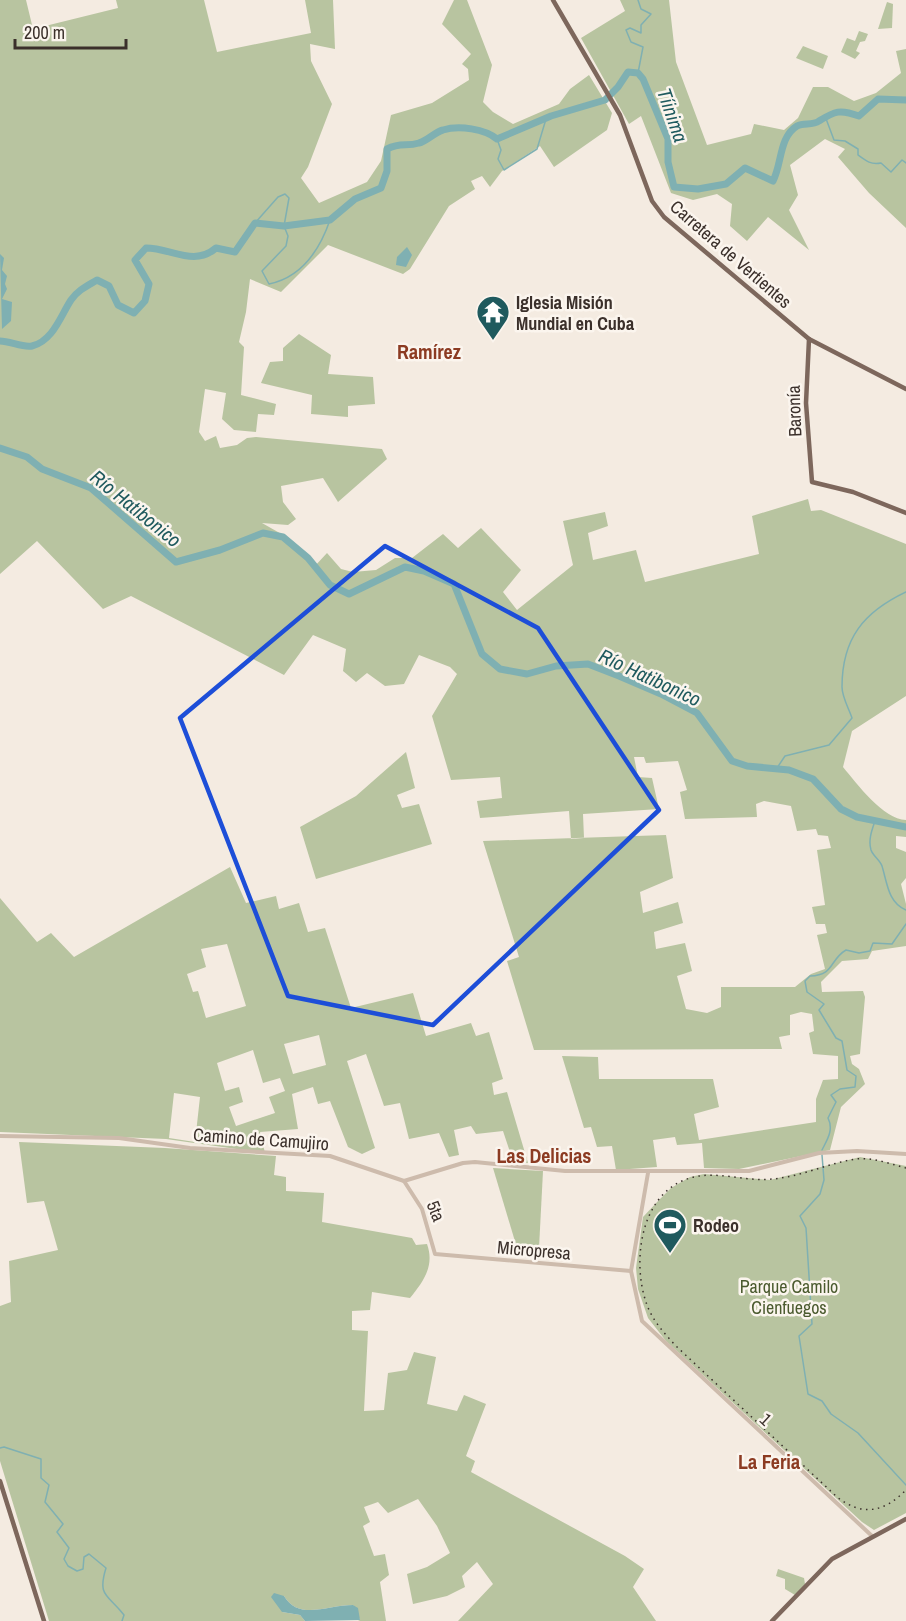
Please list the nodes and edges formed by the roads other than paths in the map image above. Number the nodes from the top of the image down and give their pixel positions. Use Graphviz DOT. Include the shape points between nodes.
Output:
graph roads {
  1 [pos="553,0"];
  2 [pos="809,339"];
  3 [pos="906,389"];
  4 [pos="906,513"];
  5 [pos="0,1136"];
  6 [pos="906,1154"];
  7 [pos="648,1173"];
  8 [pos="404,1181"];
  9 [pos="435,1254"];
  10 [pos="631,1271"];
  11 [pos="0,1481"];
  12 [pos="906,1518"];
  13 [pos="872,1536"];
  14 [pos="44,1621"];
  15 [pos="772,1621"];
  1 -- 2 [label="main road, Carretera de Vertientes" via="614,103 652,201 664,217"];
  2 -- 3 [label="main road, Carretera de Vertientes"];
  2 -- 4 [label="main road, Baronía" via="806,403 812,482 853,492"];
  5 -- 8 [label="street, Camino de Camujiro" via="119,1138 190,1148 330,1156"];
  6 -- 7 [label="street" via="819,1153 749,1171"];
  7 -- 8 [label="street" via="565,1171 475,1162"];
  7 -- 10 [label="street"];
  8 -- 9 [label="street, 5ta" via="422,1209"];
  9 -- 10 [label="street, Micropresa"];
  10 -- 13 [label="street, 1" via="642,1321"];
  11 -- 14 [label="main road"];
  12 -- 13 [label="main road"];
  13 -- 15 [label="main road" via="827,1563"];
}
